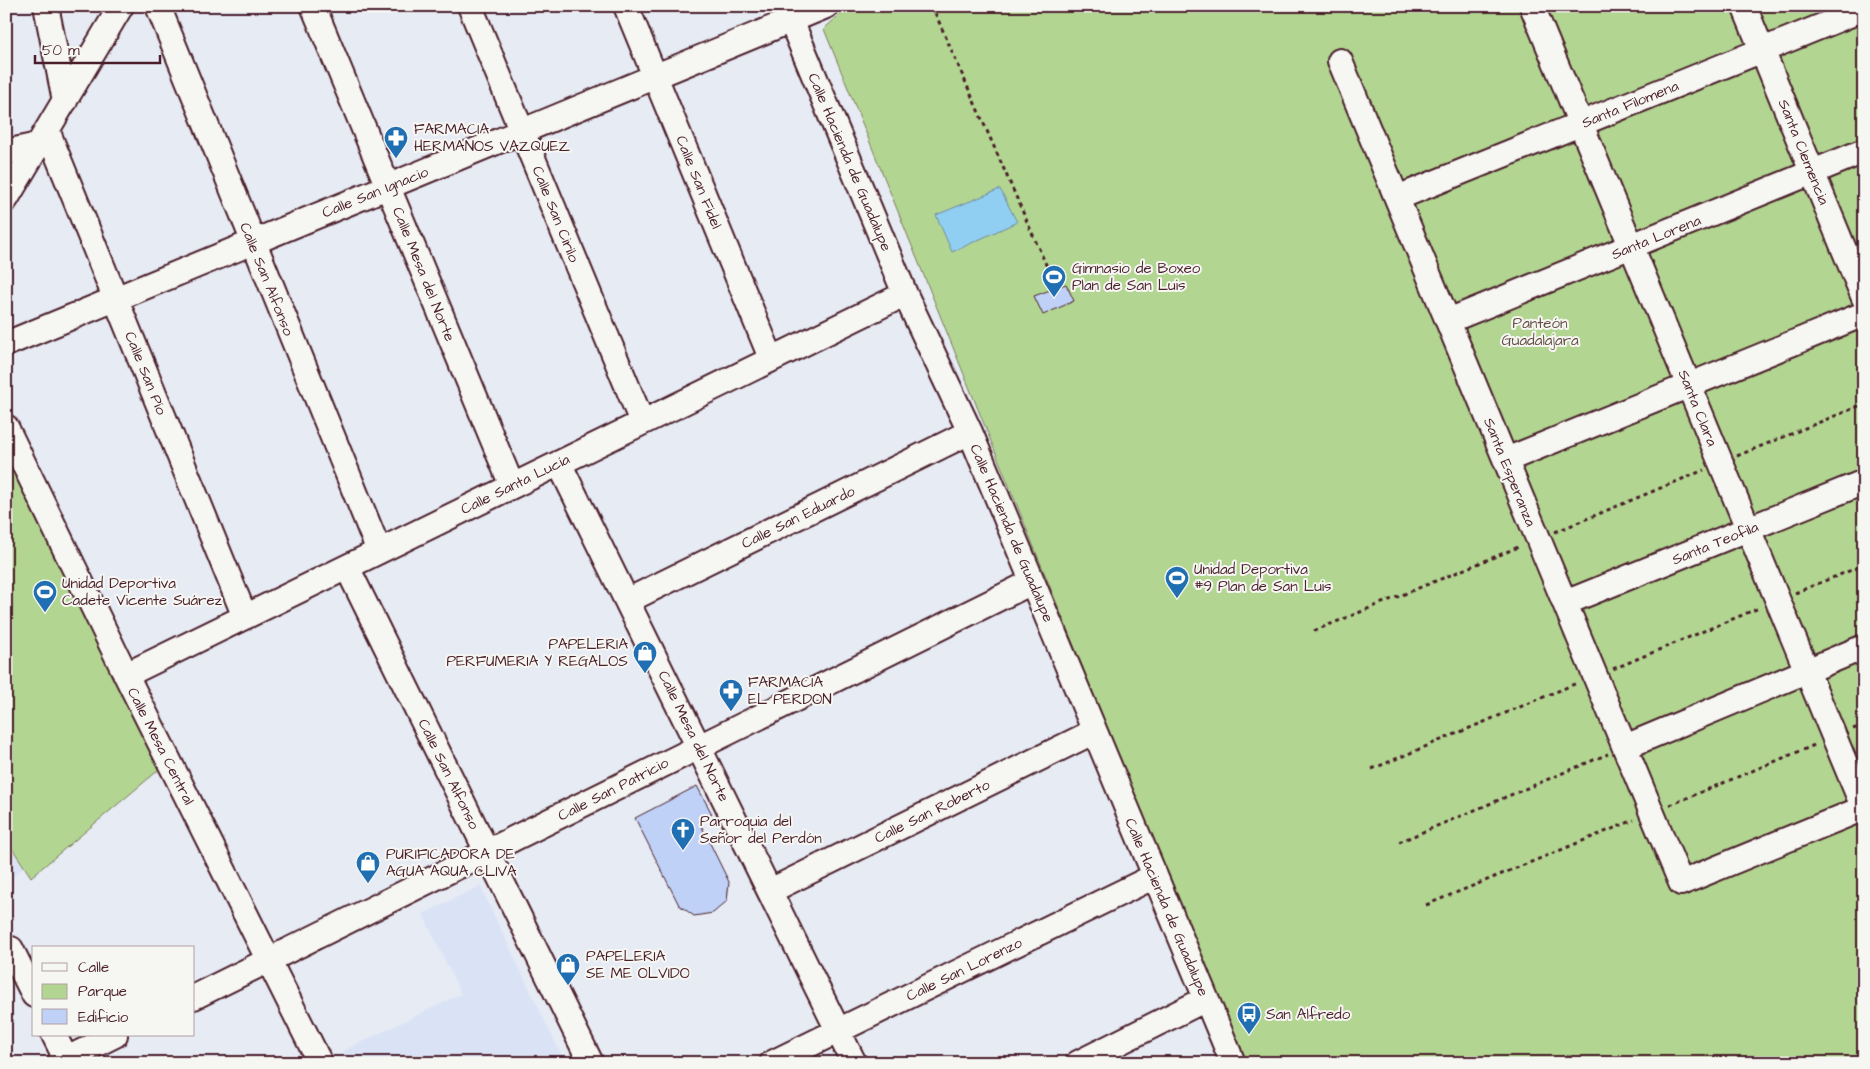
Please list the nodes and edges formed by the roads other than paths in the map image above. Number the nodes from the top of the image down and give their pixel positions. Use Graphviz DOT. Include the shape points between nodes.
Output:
graph roads {
  1 [pos="46,6"];
  2 [pos="121,6"];
  3 [pos="158,6"];
  4 [pos="313,6"];
  5 [pos="470,6"];
  6 [pos="626,6"];
  7 [pos="826,6"];
  8 [pos="1532,6"];
  9 [pos="1744,6"];
  10 [pos="1864,9"];
  11 [pos="788,14"];
  12 [pos="1762,50"];
  13 [pos="1340,61"];
  14 [pos="655,77"];
  15 [pos="65,100"];
  16 [pos="1581,124"];
  17 [pos="522,132"];
  18 [pos="43,137"];
  19 [pos="1864,151"];
  20 [pos="6,152"];
  21 [pos="1812,173"];
  22 [pos="388,187"];
  23 [pos="1397,198"];
  24 [pos="6,199"];
  25 [pos="253,243"];
  26 [pos="1631,247"];
  27 [pos="905,294"];
  28 [pos="1864,298"];
  29 [pos="116,299"];
  30 [pos="1864,314"];
  31 [pos="1448,321"];
  32 [pos="6,344"];
  33 [pos="771,358"];
  34 [pos="1689,386"];
  35 [pos="642,422"];
  36 [pos="6,427"];
  37 [pos="970,432"];
  38 [pos="1506,460"];
  39 [pos="559,463"];
  40 [pos="1864,482"];
  41 [pos="512,486"];
  42 [pos="1749,530"];
  43 [pos="379,551"];
  44 [pos="347,566"];
  45 [pos="1032,582"];
  46 [pos="627,601"];
  47 [pos="1565,603"];
  48 [pos="245,617"];
  49 [pos="1864,646"];
  50 [pos="1807,671"];
  51 [pos="126,675"];
  52 [pos="1093,732"];
  53 [pos="698,746"];
  54 [pos="1625,747"];
  55 [pos="1864,808"];
  56 [pos="487,851"];
  57 [pos="1155,876"];
  58 [pos="770,891"];
  59 [pos="11,949"];
  60 [pos="268,961"];
  61 [pos="32,991"];
  62 [pos="195,997"];
  63 [pos="1206,999"];
  64 [pos="839,1030"];
  65 [pos="54,1036"];
  66 [pos="113,1036"];
  67 [pos="64,1062"];
  68 [pos="320,1063"];
  69 [pos="591,1063"];
  70 [pos="772,1063"];
  71 [pos="854,1063"];
  72 [pos="1078,1063"];
  73 [pos="1233,1063"];
  1 -- 15 [label="street"];
  2 -- 15 [label="street"];
  3 -- 25 [label="street, Calle San Alfonso"];
  4 -- 22 [label="street, Calle Mesa del Norte"];
  5 -- 17 [label="street, Calle San Cirilo"];
  6 -- 14 [label="street, Calle San Fidel"];
  7 -- 11 [label="street, Calle San Ignacio"];
  8 -- 16 [label="street, Santa Clara"];
  9 -- 12 [label="street, Santa Clemencia"];
  10 -- 12 [label="street, Santa Filomena"];
  11 -- 14 [label="street, Calle San Ignacio"];
  11 -- 27 [label="street, Calle Hacienda de Guadalupe"];
  12 -- 16 [label="street, Santa Filomena"];
  12 -- 21 [label="street, Santa Clemencia"];
  13 -- 23 [label="street, Santa Esperanza"];
  14 -- 17 [label="street, Calle San Ignacio"];
  14 -- 33 [label="street, Calle San Fidel"];
  15 -- 18 [label="street"];
  16 -- 23 [label="street, Santa Filomena"];
  16 -- 26 [label="street, Santa Clara"];
  17 -- 22 [label="street, Calle San Ignacio"];
  17 -- 35 [label="street, Calle San Cirilo"];
  18 -- 20 [label="street"];
  18 -- 24 [label="street"];
  18 -- 29 [label="street, Calle San Pío"];
  19 -- 21 [label="street, Santa Lorena"];
  21 -- 26 [label="street, Santa Lorena"];
  21 -- 28 [label="street, Santa Clemencia"];
  22 -- 25 [label="street, Calle San Ignacio"];
  22 -- 41 [label="street, Calle Mesa del Norte"];
  23 -- 31 [label="street, Santa Esperanza"];
  25 -- 29 [label="street, Calle San Ignacio"];
  25 -- 43 [label="street, Calle San Alfonso"];
  26 -- 31 [label="street, Santa Lorena"];
  26 -- 34 [label="street, Santa Clara"];
  27 -- 33 [label="street, Calle Santa Lucía"];
  27 -- 37 [label="street, Calle Hacienda de Guadalupe"];
  29 -- 32 [label="street, Calle San Ignacio"];
  29 -- 48 [label="street, Calle San Pío"];
  30 -- 34 [label="street"];
  31 -- 38 [label="street, Santa Esperanza"];
  33 -- 35 [label="street, Calle Santa Lucía"];
  34 -- 38 [label="street"];
  34 -- 42 [label="street, Santa Clara"];
  35 -- 39 [label="street, Calle Santa Lucía"];
  36 -- 51 [label="street, Calle Mesa Central"];
  37 -- 45 [label="street, Calle Hacienda de Guadalupe"];
  37 -- 46 [label="street, Calle San Eduardo"];
  38 -- 47 [label="street, Santa Esperanza"];
  39 -- 41 [label="street, Calle Santa Lucía"];
  39 -- 46 [label="street, Calle Mesa del Norte"];
  40 -- 42 [label="street, Santa Teofila"];
  41 -- 43 [label="street, Calle Santa Lucía"];
  42 -- 47 [label="street, Santa Teofila"];
  42 -- 50 [label="street, Santa Clara"];
  43 -- 44 [label="street, Calle Santa Lucía"];
  44 -- 48 [label="street, Calle Santa Lucía"];
  44 -- 56 [label="street, Calle San Alfonso"];
  45 -- 52 [label="street, Calle Hacienda de Guadalupe"];
  45 -- 53 [label="street, Calle San Patricio"];
  46 -- 53 [label="street, Calle Mesa del Norte"];
  47 -- 54 [label="street, Santa Esperanza"];
  48 -- 51 [label="street, Calle Santa Lucía"];
  49 -- 50 [label="street"];
  50 -- 54 [label="street"];
  50 -- 55 [label="street, Santa Clara"];
  51 -- 60 [label="street, Calle Mesa Central"];
  52 -- 57 [label="street, Calle Hacienda de Guadalupe"];
  52 -- 58 [label="street, Calle San Roberto"];
  53 -- 56 [label="street, Calle San Patricio"];
  53 -- 58 [label="street, Calle Mesa del Norte"];
  54 -- 55 [label="street, Santa Esperanza" via="1681,883"];
  56 -- 60 [label="street, Calle San Patricio"];
  56 -- 69 [label="street, Calle San Alfonso"];
  57 -- 63 [label="street, Calle Hacienda de Guadalupe"];
  57 -- 64 [label="street, Calle San Lorenzo"];
  58 -- 64 [label="street, Calle Mesa del Norte"];
  59 -- 61 [label="street"];
  60 -- 62 [label="street, Calle San Patricio"];
  60 -- 68 [label="street, Calle Mesa Central"];
  63 -- 72 [label="street"];
  63 -- 73 [label="street, Calle Hacienda de Guadalupe"];
  64 -- 70 [label="street, Calle San Lorenzo"];
  64 -- 71 [label="street, Calle Mesa del Norte"];
  65 -- 67 [label="street"];
  66 -- 67 [label="street"];
}
